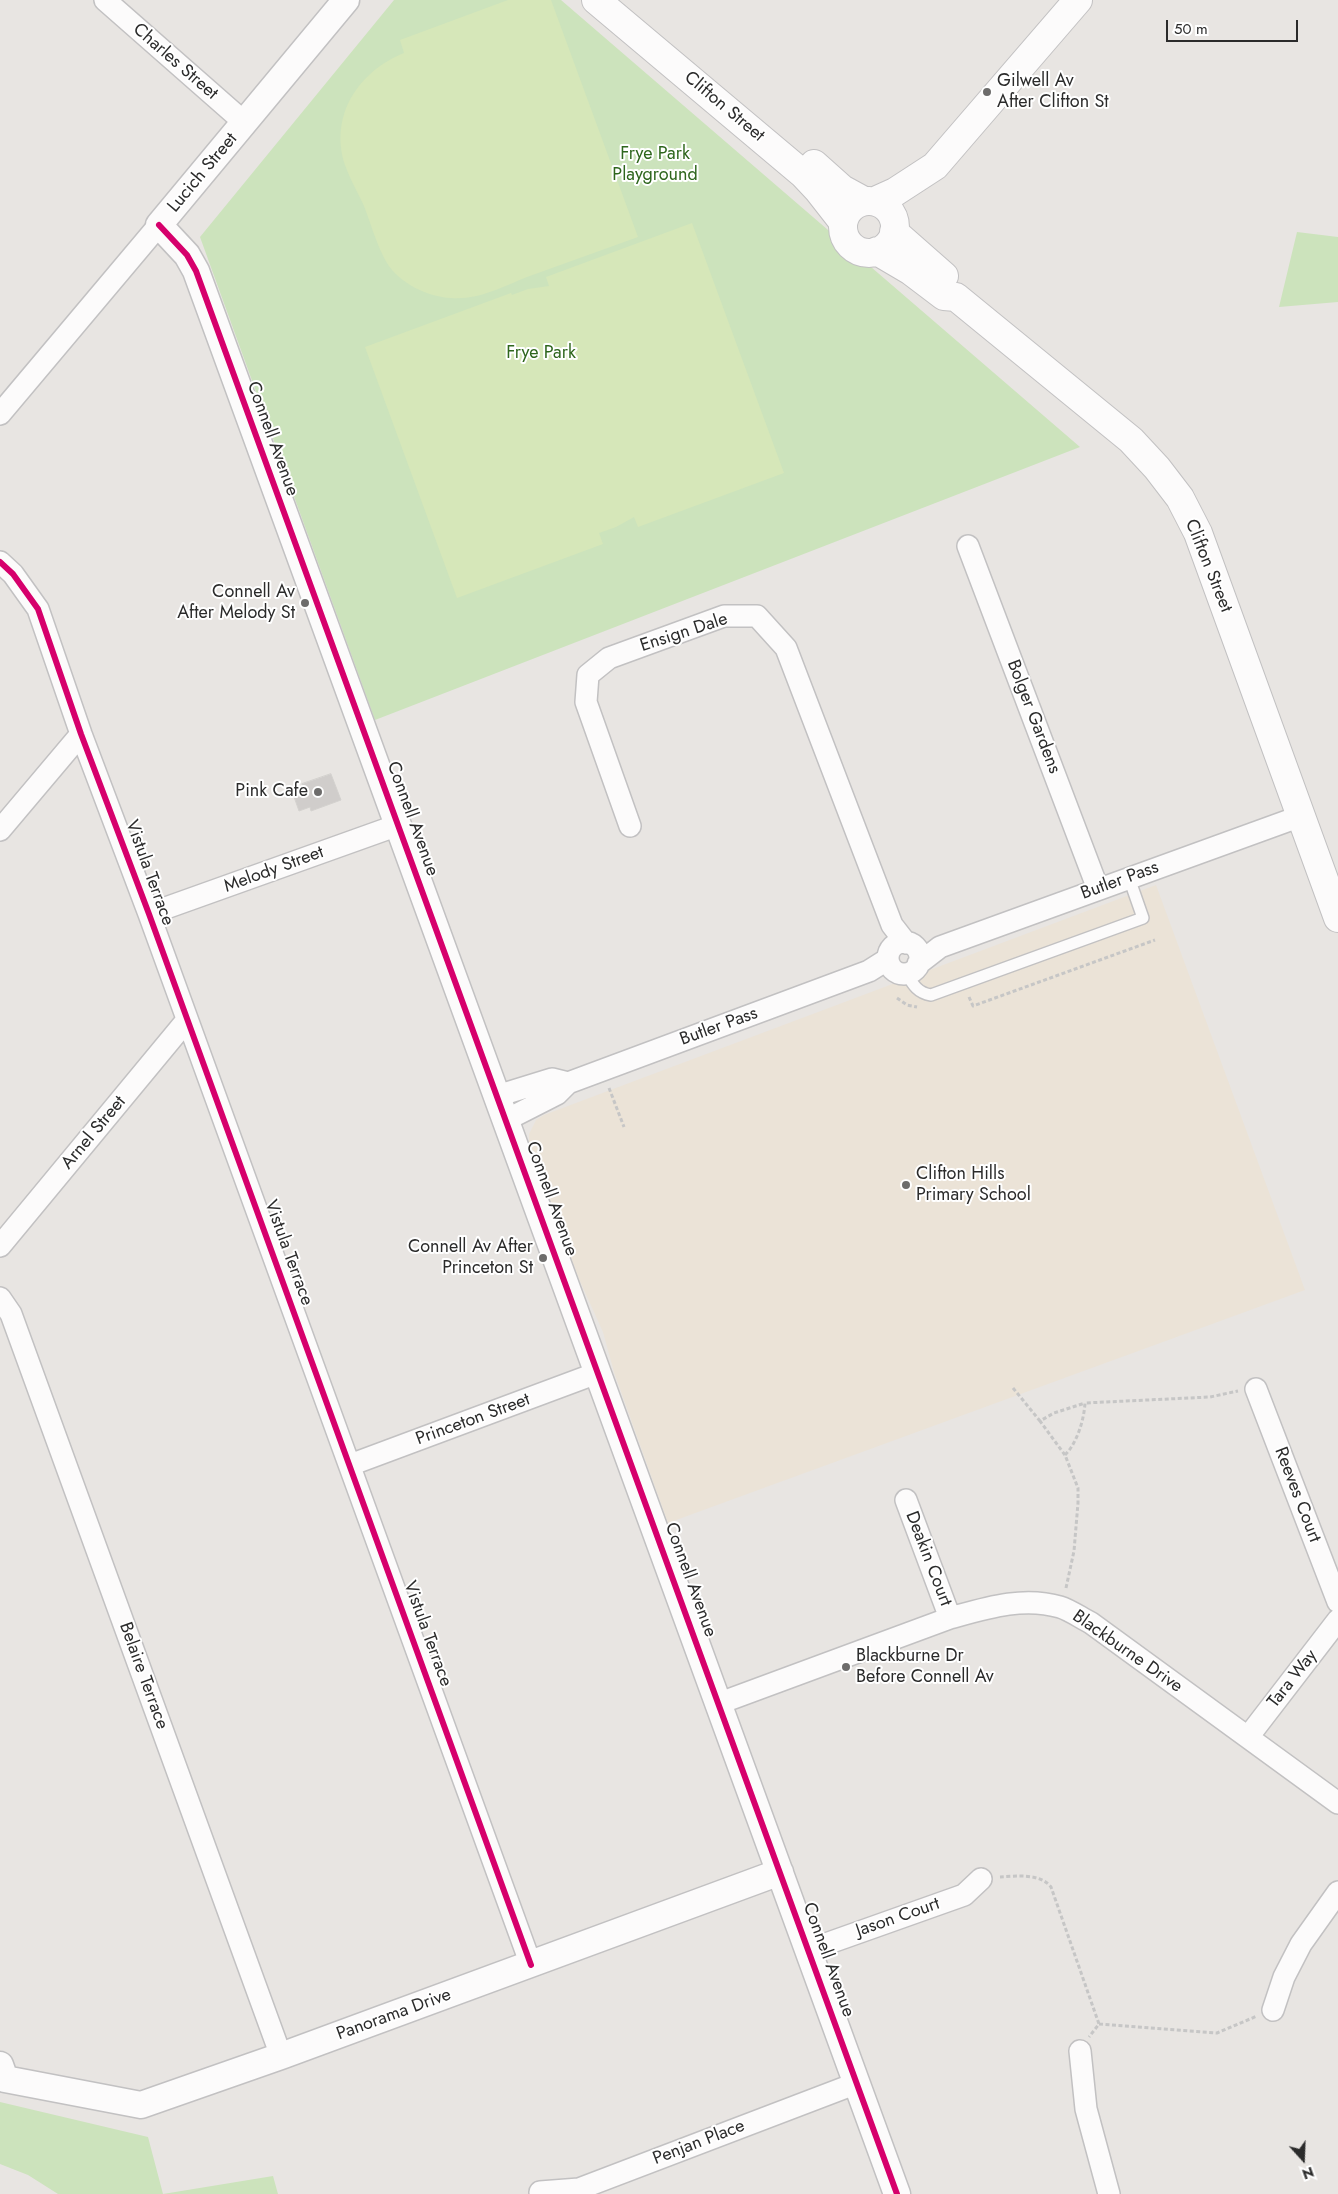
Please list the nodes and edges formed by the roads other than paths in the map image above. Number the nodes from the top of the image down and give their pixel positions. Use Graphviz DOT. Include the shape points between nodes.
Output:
graph roads {
  1 [pos="105,0"];
  2 [pos="346,0"];
  3 [pos="596,0"];
  4 [pos="614,0"];
  5 [pos="1078,0"];
  6 [pos="245,123"];
  7 [pos="935,166"];
  8 [pos="870,201"];
  9 [pos="843,222"];
  10 [pos="159,225"];
  11 [pos="889,235"];
  12 [pos="0,414"];
  13 [pos="968,546"];
  14 [pos="0,562"];
  15 [pos="81,734"];
  16 [pos="1301,816"];
  17 [pos="398,825"];
  18 [pos="630,826"];
  19 [pos="0,830"];
  20 [pos="1129,878"];
  21 [pos="1098,889"];
  22 [pos="149,914"];
  23 [pos="1338,918"];
  24 [pos="902,958"];
  25 [pos="187,1020"];
  26 [pos="568,1083"];
  27 [pos="496,1096"];
  28 [pos="506,1120"];
  29 [pos="0,1246"];
  30 [pos="0,1298"];
  31 [pos="596,1373"];
  32 [pos="1256,1389"];
  33 [pos="350,1465"];
  34 [pos="906,1500"];
  35 [pos="1338,1602"];
  36 [pos="950,1618"];
  37 [pos="1338,1620"];
  38 [pos="720,1703"];
  39 [pos="1248,1737"];
  40 [pos="1338,1803"];
  41 [pos="780,1872"];
  42 [pos="982,1878"];
  43 [pos="1338,1892"];
  44 [pos="809,1950"];
  45 [pos="532,1965"];
  46 [pos="1273,2010"];
  47 [pos="1085,2043"];
  48 [pos="281,2056"];
  49 [pos="2,2074"];
  50 [pos="857,2083"];
  51 [pos="540,2192"];
  52 [pos="897,2194"];
  53 [pos="1109,2194"];
  1 -- 6 [label="street, Charles Street"];
  2 -- 6 [label="street, Lucich Street"];
  3 -- 9 [label="main road, Clifton Street" via="803,174"];
  4 -- 8 [label="main road, Clifton Street" via="796,147 842,189"];
  5 -- 7 [label="main road"];
  6 -- 10 [label="street, Lucich Street"];
  7 -- 8 [label="main road" via="895,192"];
  7 -- 11 [label="main road" via="928,186"];
  8 -- 9 [label="main road" via="850,208"];
  8 -- 11 [label="main road" via="888,208"];
  9 -- 11 [label="main road" via="849,244 861,252"];
  10 -- 12 [label="street, Lucich Street"];
  10 -- 17 [label="street, Connell Avenue" via="187,255 196,271"];
  11 -- 16 [label="main road, Clifton Street" via="954,285 956,297 1132,440 1180,498 1198,533"];
  13 -- 21 [label="street, Bolger Gardens"];
  14 -- 15 [label="street, Vistula Terrace" via="13,574 38,609"];
  15 -- 19 [label="street"];
  15 -- 22 [label="street, Vistula Terrace"];
  16 -- 20 [label="street, Butler Pass"];
  16 -- 23 [label="main road, Clifton Street"];
  17 -- 22 [label="street, Melody Street"];
  17 -- 27 [label="street, Connell Avenue"];
  18 -- 24 [label="street, Ensign Dale" via="586,702 588,675 609,658 724,616 757,616 786,648"];
  20 -- 21 [label="street, Butler Pass"];
  20 -- 24 [label="lane" via="1143,918 931,995 923,994 915,987"];
  21 -- 24 [label="street, Butler Pass"];
  22 -- 25 [label="street, Vistula Terrace"];
  24 -- 26 [label="street, Butler Pass"];
  25 -- 29 [label="street, Arnel Street"];
  25 -- 33 [label="street, Vistula Terrace"];
  26 -- 27 [label="street, Butler Pass" via="552,1079"];
  26 -- 28 [label="street, Butler Pass" via="557,1094"];
  27 -- 28 [label="street, Connell Avenue"];
  28 -- 31 [label="street, Connell Avenue"];
  30 -- 48 [label="street, Belaire Terrace" via="10,1314"];
  31 -- 33 [label="street, Princeton Street"];
  31 -- 38 [label="street, Connell Avenue"];
  32 -- 35 [label="street, Reeves Court"];
  33 -- 45 [label="street, Vistula Terrace"];
  34 -- 36 [label="street, Deakin Court"];
  36 -- 38 [label="street, Blackburne Drive"];
  36 -- 39 [label="street, Blackburne Drive" via="988,1607 1027,1602 1061,1607 1091,1623"];
  37 -- 39 [label="street, Tara Way"];
  38 -- 41 [label="street, Connell Avenue"];
  39 -- 40 [label="street, Blackburne Drive"];
  41 -- 44 [label="street, Connell Avenue"];
  41 -- 45 [label="street, Panorama Drive"];
  42 -- 44 [label="street, Jason Court" via="964,1895"];
  43 -- 46 [label="street" via="1301,1944 1284,1977"];
  44 -- 50 [label="street, Connell Avenue"];
  45 -- 48 [label="street, Panorama Drive"];
  47 -- 53 [label="street" via="1086,2109"];
  48 -- 49 [label="street, Panorama Drive" via="141,2105"];
  50 -- 51 [label="street, Penjan Place" via="579,2189"];
  50 -- 52 [label="street, Connell Avenue"];
}
